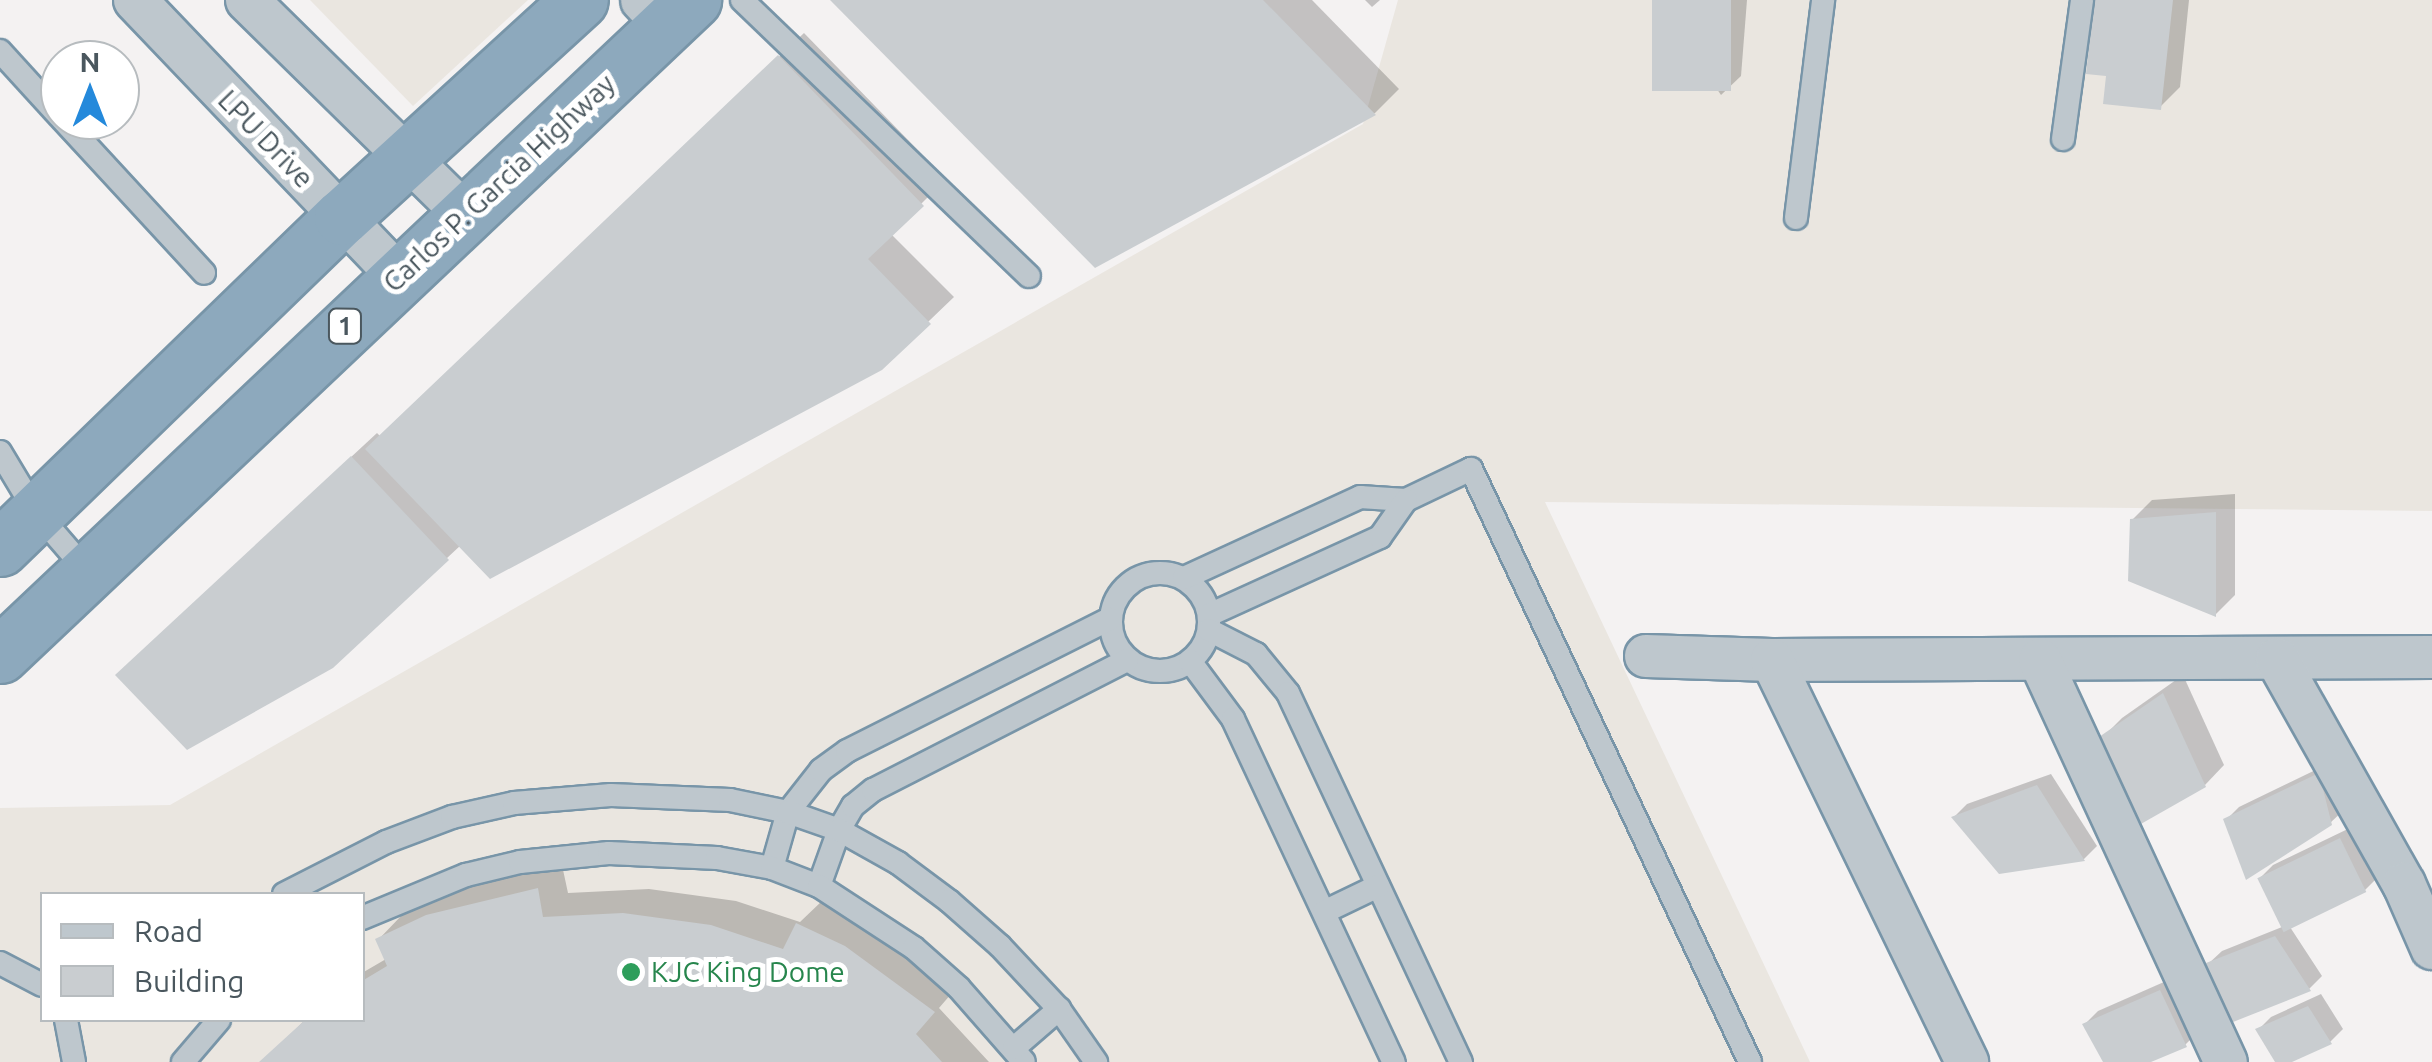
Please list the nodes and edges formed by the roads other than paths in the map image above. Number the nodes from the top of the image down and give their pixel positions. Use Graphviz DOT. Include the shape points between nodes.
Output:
graph roads {
  1 [pos="135,0"];
  2 [pos="248,0"];
  3 [pos="580,0"];
  4 [pos="742,0"];
  5 [pos="1823,0"];
  6 [pos="2082,0"];
  7 [pos="667,9"];
  8 [pos="0,51"];
  9 [pos="40,94"];
  10 [pos="2063,139"];
  11 [pos="82,140"];
  12 [pos="409,159"];
  13 [pos="467,216"];
  14 [pos="342,217"];
  15 [pos="1796,218"];
  16 [pos="204,273"];
  17 [pos="398,275"];
  18 [pos="1029,276"];
  19 [pos="0,452"];
  20 [pos="1406,500"];
  21 [pos="18,530"];
  22 [pos="88,572"];
  23 [pos="1184,578"];
  24 [pos="1110,618"];
  25 [pos="1209,623"];
  26 [pos="0,655"];
  27 [pos="1646,656"];
  28 [pos="2277,658"];
  29 [pos="2432,658"];
  30 [pos="1128,660"];
  31 [pos="1772,660"];
  32 [pos="2040,660"];
  33 [pos="1190,661"];
  34 [pos="788,812"];
  35 [pos="839,830"];
  36 [pos="772,868"];
  37 [pos="2418,883"];
  38 [pos="819,886"];
  39 [pos="1378,886"];
  40 [pos="288,892"];
  41 [pos="1324,912"];
  42 [pos="365,917"];
  43 [pos="2432,948"];
  44 [pos="0,962"];
  45 [pos="40,984"];
  46 [pos="1059,1009"];
  47 [pos="66,1022"];
  48 [pos="212,1022"];
  49 [pos="1019,1055"];
  50 [pos="74,1062"];
  51 [pos="183,1062"];
  52 [pos="1096,1062"];
  53 [pos="1394,1062"];
  54 [pos="1461,1062"];
  55 [pos="1750,1062"];
  56 [pos="1967,1062"];
  57 [pos="2226,1062"];
  1 -- 14 [label="street, LPU Drive"];
  2 -- 12 [label="street"];
  3 -- 12 [label="highway"];
  4 -- 18 [label="lane"];
  5 -- 15 [label="lane"];
  6 -- 10 [label="lane"];
  7 -- 13 [label="highway, Carlos P. Garcia Highway / 1"];
  8 -- 9 [label="lane"];
  11 -- 16 [label="lane"];
  12 -- 13 [label="street"];
  12 -- 14 [label="highway"];
  13 -- 17 [label="highway, Carlos P. Garcia Highway / 1"];
  14 -- 17 [label="street, LPU Drive"];
  14 -- 21 [label="highway"];
  17 -- 22 [label="highway, Carlos P. Garcia Highway / 1"];
  19 -- 21 [label="lane"];
  20 -- 23 [label="lane" via="1360,497"];
  20 -- 25 [label="lane" via="1380,537"];
  20 -- 55 [label="lane" via="1471,470"];
  21 -- 22 [label="lane"];
  22 -- 26 [label="highway, Carlos P. Garcia Highway / 1"];
  23 -- 24 [label="lane" via="1144,574 1121,592"];
  23 -- 25 [label="lane" via="1205,601"];
  24 -- 30 [label="lane" via="1111,634"];
  24 -- 34 [label="lane" via="846,751 821,770"];
  25 -- 33 [label="lane"];
  25 -- 39 [label="lane" via="1256,654 1288,692"];
  27 -- 31 [label="street"];
  28 -- 29 [label="street"];
  28 -- 32 [label="street"];
  28 -- 37 [label="street"];
  30 -- 33 [label="lane" via="1159,672"];
  30 -- 35 [label="lane" via="897,776 853,806"];
  31 -- 32 [label="street"];
  31 -- 56 [label="street"];
  32 -- 57 [label="street"];
  33 -- 41 [label="lane" via="1233,719"];
  34 -- 35 [label="lane"];
  34 -- 36 [label="lane"];
  34 -- 40 [label="lane" via="730,800 611,794 514,803 386,842"];
  35 -- 38 [label="lane"];
  35 -- 46 [label="lane" via="949,900"];
  36 -- 38 [label="lane"];
  36 -- 42 [label="lane" via="717,858 609,854 520,862 466,875"];
  37 -- 43 [label="street"];
  38 -- 49 [label="lane" via="914,948"];
  39 -- 41 [label="lane"];
  39 -- 54 [label="lane"];
  41 -- 53 [label="lane"];
  44 -- 45 [label="lane"];
  46 -- 49 [label="lane"];
  46 -- 52 [label="lane"];
  47 -- 50 [label="lane"];
  48 -- 51 [label="lane"];
}
